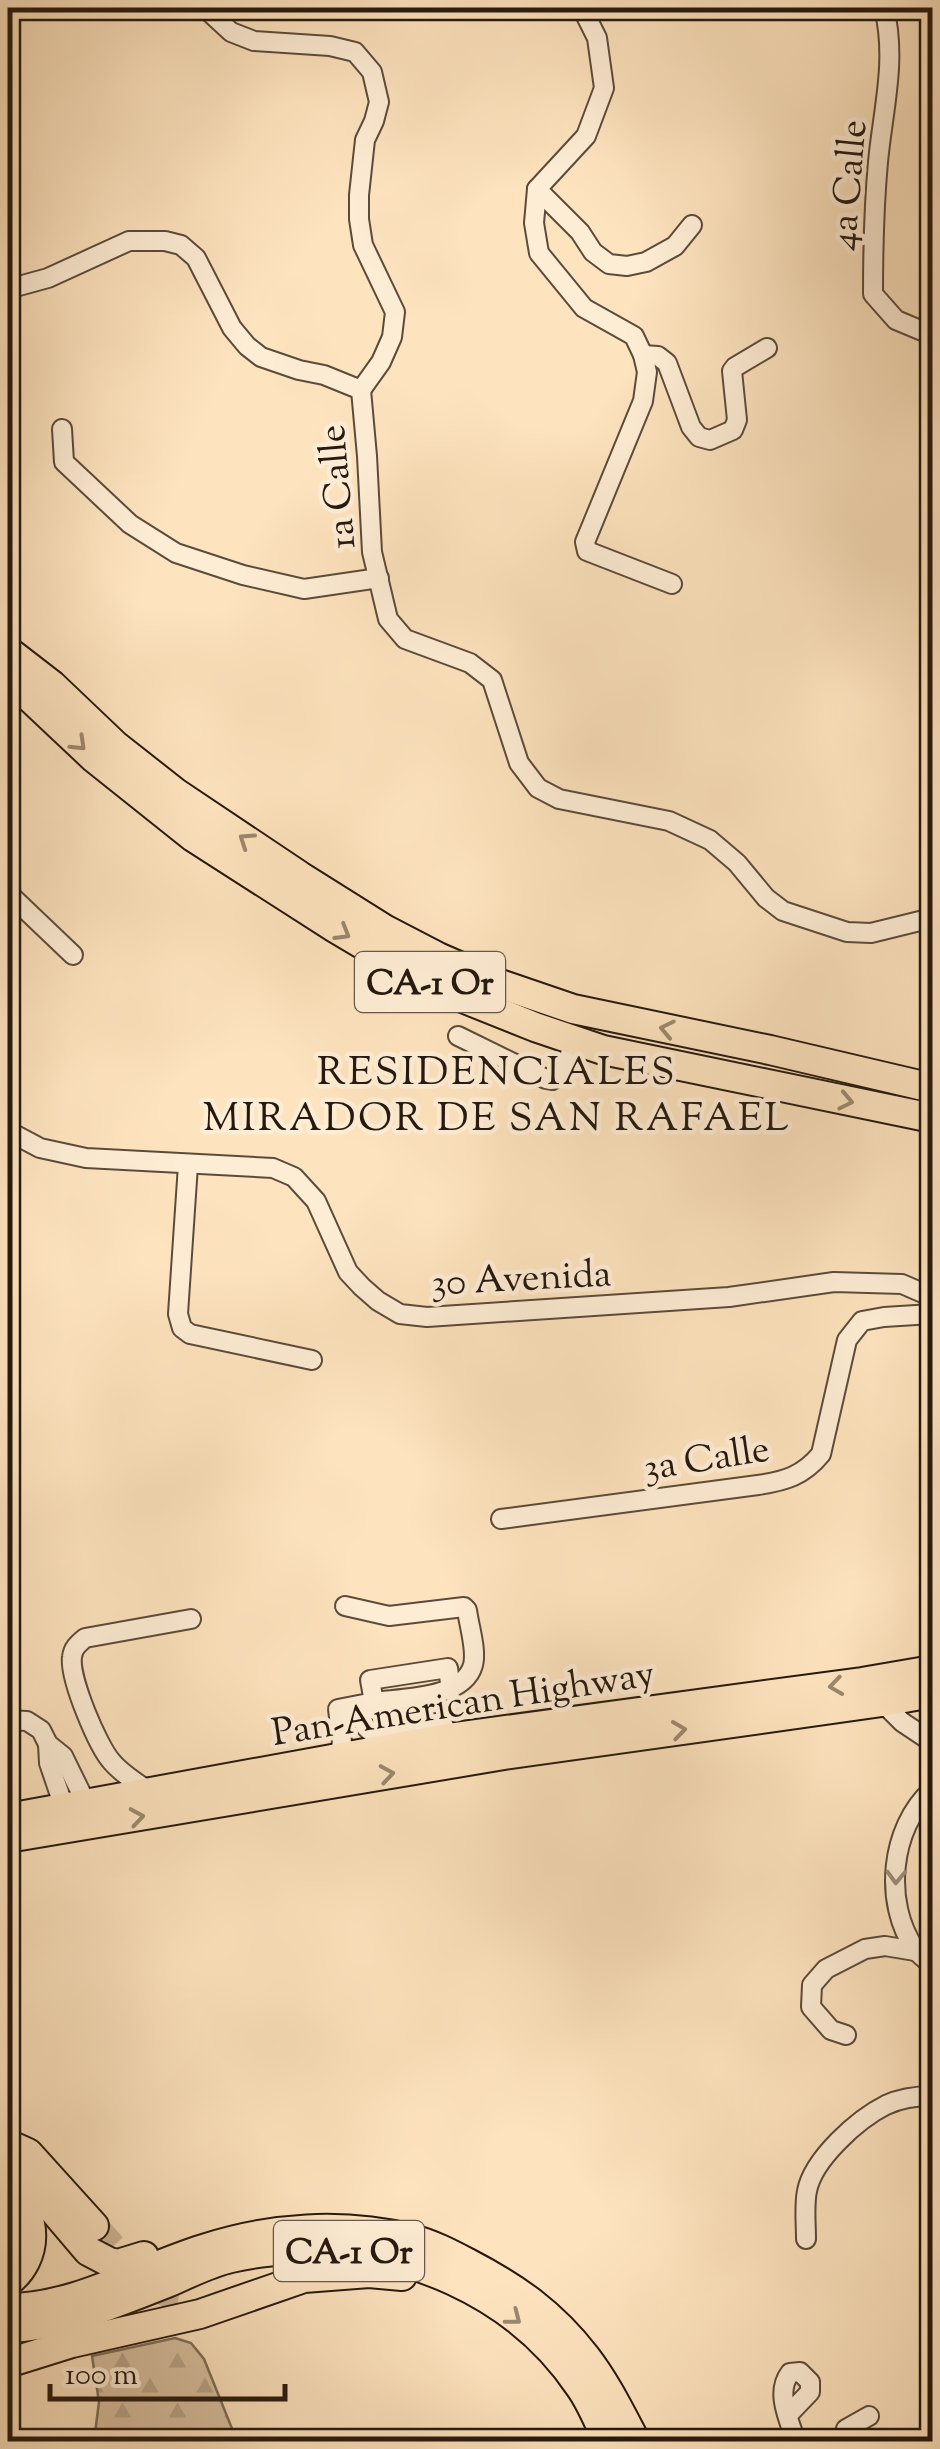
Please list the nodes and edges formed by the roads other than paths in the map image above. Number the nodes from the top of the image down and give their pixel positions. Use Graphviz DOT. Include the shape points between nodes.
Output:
graph roads {
  1 [pos="138,8"];
  2 [pos="182,8"];
  3 [pos="206,8"];
  4 [pos="582,8"];
  5 [pos="884,8"];
  6 [pos="537,189"];
  7 [pos="692,225"];
  8 [pos="8,289"];
  9 [pos="932,334"];
  10 [pos="766,348"];
  11 [pos="643,355"];
  12 [pos="360,390"];
  13 [pos="62,428"];
  14 [pos="379,578"];
  15 [pos="672,584"];
  16 [pos="8,651"];
  17 [pos="8,677"];
  18 [pos="8,893"];
  19 [pos="932,918"];
  20 [pos="73,956"];
  21 [pos="458,1036"];
  22 [pos="577,1042"];
  23 [pos="731,1042"];
  24 [pos="622,1054"];
  25 [pos="860,1070"];
  26 [pos="771,1085"];
  27 [pos="932,1088"];
  28 [pos="932,1118"];
  29 [pos="8,1131"];
  30 [pos="188,1164"];
  31 [pos="932,1297"];
  32 [pos="932,1314"];
  33 [pos="312,1360"];
  34 [pos="501,1520"];
  35 [pos="345,1606"];
  36 [pos="192,1619"];
  37 [pos="932,1670"];
  38 [pos="932,1693"];
  39 [pos="882,1702"];
  40 [pos="367,1703"];
  41 [pos="8,1720"];
  42 [pos="372,1741"];
  43 [pos="932,1742"];
  44 [pos="339,1758"];
  45 [pos="932,1790"];
  46 [pos="152,1792"];
  47 [pos="75,1805"];
  48 [pos="8,1818"];
  49 [pos="8,1838"];
  50 [pos="916,1951"];
  51 [pos="932,1965"];
  52 [pos="846,2035"];
  53 [pos="932,2096"];
  54 [pos="8,2144"];
  55 [pos="8,2166"];
  56 [pos="8,2188"];
  57 [pos="94,2226"];
  58 [pos="236,2238"];
  59 [pos="806,2238"];
  60 [pos="343,2250"];
  61 [pos="8,2282"];
  62 [pos="458,2282"];
  63 [pos="191,2298"];
  64 [pos="12,2325"];
  65 [pos="8,2363"];
  66 [pos="788,2415"];
  67 [pos="870,2416"];
  68 [pos="608,2442"];
  69 [pos="636,2442"];
  70 [pos="796,2442"];
  71 [pos="843,2442"];
  1 -- 2 [label="street"];
  3 -- 12 [label="street" via="242,37 355,52 372,72 378,102 365,140 359,220 363,245 395,312 381,362"];
  4 -- 6 [label="street" via="597,38 604,88 586,136"];
  5 -- 9 [label="street, 4a Calle" via="891,70 878,158 873,294 896,320"];
  6 -- 7 [label="street" via="609,264 646,262 675,246"];
  6 -- 11 [label="street" via="539,253 584,308 634,336"];
  8 -- 12 [label="street" via="129,241 181,244 196,258 246,346"];
  10 -- 11 [label="street" via="734,367 733,430 710,440 692,427 667,362"];
  11 -- 15 [label="street" via="643,401 585,547"];
  12 -- 14 [label="street, 1a Calle"];
  13 -- 14 [label="street" via="64,462 130,524 176,553 304,589"];
  14 -- 19 [label="street, 1a Calle" via="388,619 405,639 470,662 492,680 519,763 538,788 559,799 686,828 710,840 766,898 797,916 871,933"];
  23 -- 16 [label="highway, CA-1 Or, one-way" via="573,1009 500,984 386,930 176,793"];
  17 -- 22 [label="highway, CA-1 Or, one-way" via="166,816 286,897 454,995"];
  18 -- 20 [label="street"];
  21 -- 22 [label="street" via="552,1080"];
  22 -- 24 [label="highway, CA-1 Or"];
  23 -- 24 [label="highway" via="734,1056 724,1064"];
  23 -- 25 [label="highway, CA-1 Or"];
  24 -- 26 [label="highway, CA-1 Or"];
  25 -- 26 [label="highway" via="839,1077 775,1064 766,1074"];
  25 -- 27 [label="highway, CA-1 Or"];
  26 -- 28 [label="highway, CA-1 Or, one-way"];
  29 -- 30 [label="street, 30 Avenida" via="40,1148 86,1158"];
  30 -- 31 [label="street, 30 Avenida" via="272,1168 294,1177 316,1201 348,1272 400,1314 427,1318 729,1297 834,1282 902,1284"];
  30 -- 33 [label="street" via="182,1328"];
  32 -- 34 [label="street, 3a Calle" via="862,1321 846,1340 821,1454 797,1475"];
  35 -- 40 [label="street" via="389,1616 467,1610 474,1662 468,1677 451,1690"];
  36 -- 46 [label="street" via="85,1638 72,1653 75,1684 109,1760"];
  37 -- 42 [label="highway, Pan-American Highway, one-way" via="447,1738"];
  38 -- 39 [label="highway, Pan-American Highway"];
  39 -- 43 [label="street"];
  49 -- 39 [label="highway, Pan-American Highway, one-way" via="504,1754"];
  40 -- 42 [label="street" via="363,1724"];
  40 -- 44 [label="street" via="338,1709"];
  41 -- 47 [label="street" via="41,1730 63,1756"];
  42 -- 44 [label="highway, Pan-American Highway"];
  44 -- 46 [label="highway, Pan-American Highway"];
  45 -- 50 [label="street, one-way" via="907,1826 893,1884"];
  46 -- 47 [label="highway, Pan-American Highway"];
  47 -- 48 [label="highway, Pan-American Highway"];
  50 -- 51 [label="street"];
  50 -- 52 [label="street" via="865,1949 826,1968 812,1985 810,2006 831,2030"];
  53 -- 59 [label="street" via="885,2106 817,2164 806,2191"];
  54 -- 57 [label="highway" via="28,2154"];
  55 -- 58 [label="highway" via="88,2251 109,2262 125,2263 188,2240"];
  56 -- 61 [label="highway" via="26,2211 33,2242 28,2260"];
  58 -- 64 [label="highway, CA-1 Or" via="56,2302"];
  58 -- 69 [label="highway, CA-1 Or" via="286,2230 355,2231 417,2240 454,2256 510,2285 550,2317 603,2381"];
  60 -- 62 [label="highway, CA-1 Or" via="406,2262"];
  60 -- 63 [label="highway"];
  60 -- 64 [label="highway, CA-1 Or" via="230,2258 68,2319"];
  62 -- 65 [label="highway" via="370,2273 304,2278 200,2314"];
  62 -- 68 [label="highway, CA-1 Or, one-way" via="545,2345 579,2386"];
  66 -- 70 [label="street"];
  67 -- 71 [label="street" via="846,2429"];
}
